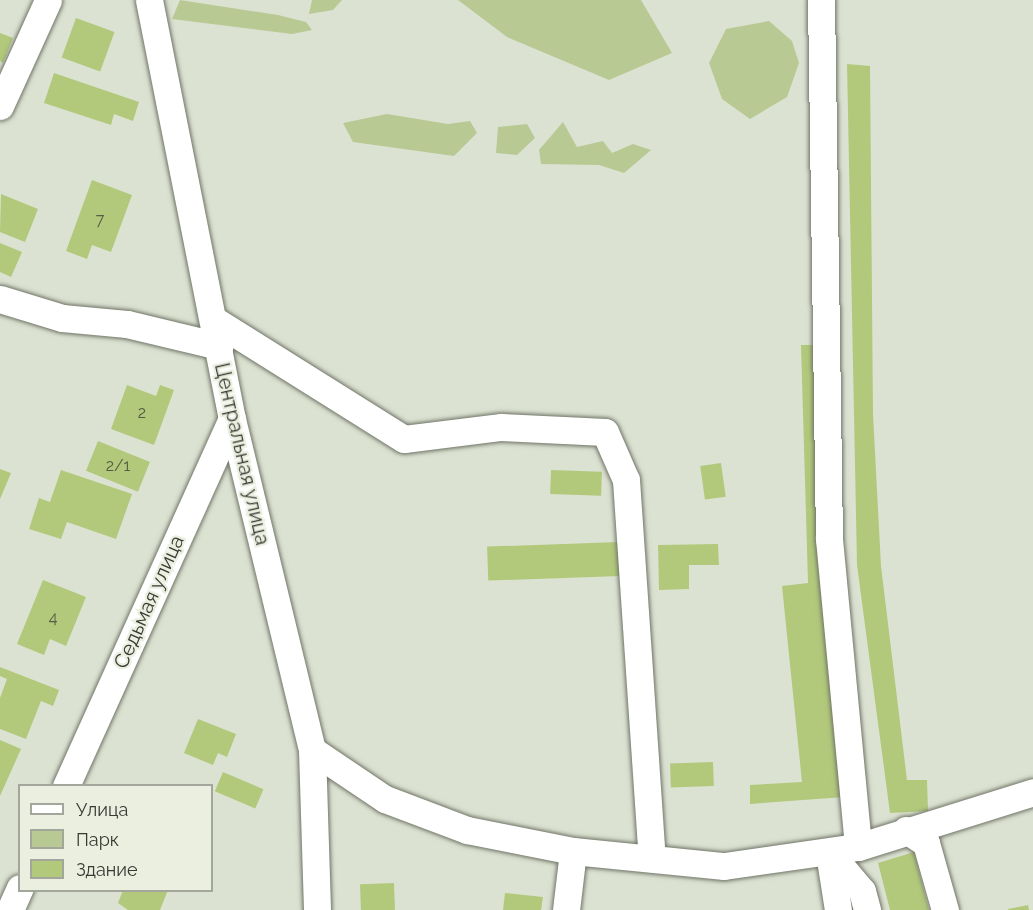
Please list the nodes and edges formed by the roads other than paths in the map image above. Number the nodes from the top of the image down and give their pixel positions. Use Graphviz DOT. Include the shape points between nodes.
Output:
graph roads {
  1 [pos="48,0"];
  2 [pos="149,0"];
  3 [pos="821,0"];
  4 [pos="0,106"];
  5 [pos="0,299"];
  6 [pos="214,320"];
  7 [pos="219,346"];
  8 [pos="232,419"];
  9 [pos="312,750"];
  10 [pos="67,784"];
  11 [pos="1033,792"];
  12 [pos="906,830"];
  13 [pos="858,847"];
  14 [pos="573,851"];
  15 [pos="829,852"];
  16 [pos="652,858"];
  17 [pos="18,892"];
  18 [pos="10,910"];
  19 [pos="317,910"];
  20 [pos="566,910"];
  21 [pos="838,910"];
  22 [pos="867,910"];
  23 [pos="945,910"];
  1 -- 4 [label="street"];
  2 -- 6 [label="street, Центральная улица"];
  3 -- 13 [label="street" via="829,539"];
  5 -- 7 [label="street" via="62,318 127,324"];
  6 -- 7 [label="street, Центральная улица"];
  6 -- 16 [label="street" via="404,439 501,427 605,432 626,480"];
  7 -- 8 [label="street, Центральная улица"];
  8 -- 9 [label="street, Центральная улица"];
  8 -- 10 [label="street, Седьмая улица"];
  9 -- 14 [label="street" via="395,803 466,830"];
  9 -- 19 [label="street, Центральная улица"];
  11 -- 12 [label="street"];
  12 -- 13 [label="street"];
  12 -- 23 [label="street" via="926,843"];
  13 -- 15 [label="street"];
  14 -- 16 [label="street"];
  14 -- 20 [label="street"];
  15 -- 16 [label="street" via="724,866"];
  15 -- 21 [label="street"];
  15 -- 22 [label="street" via="862,891"];
  17 -- 18 [label="street"];
}
